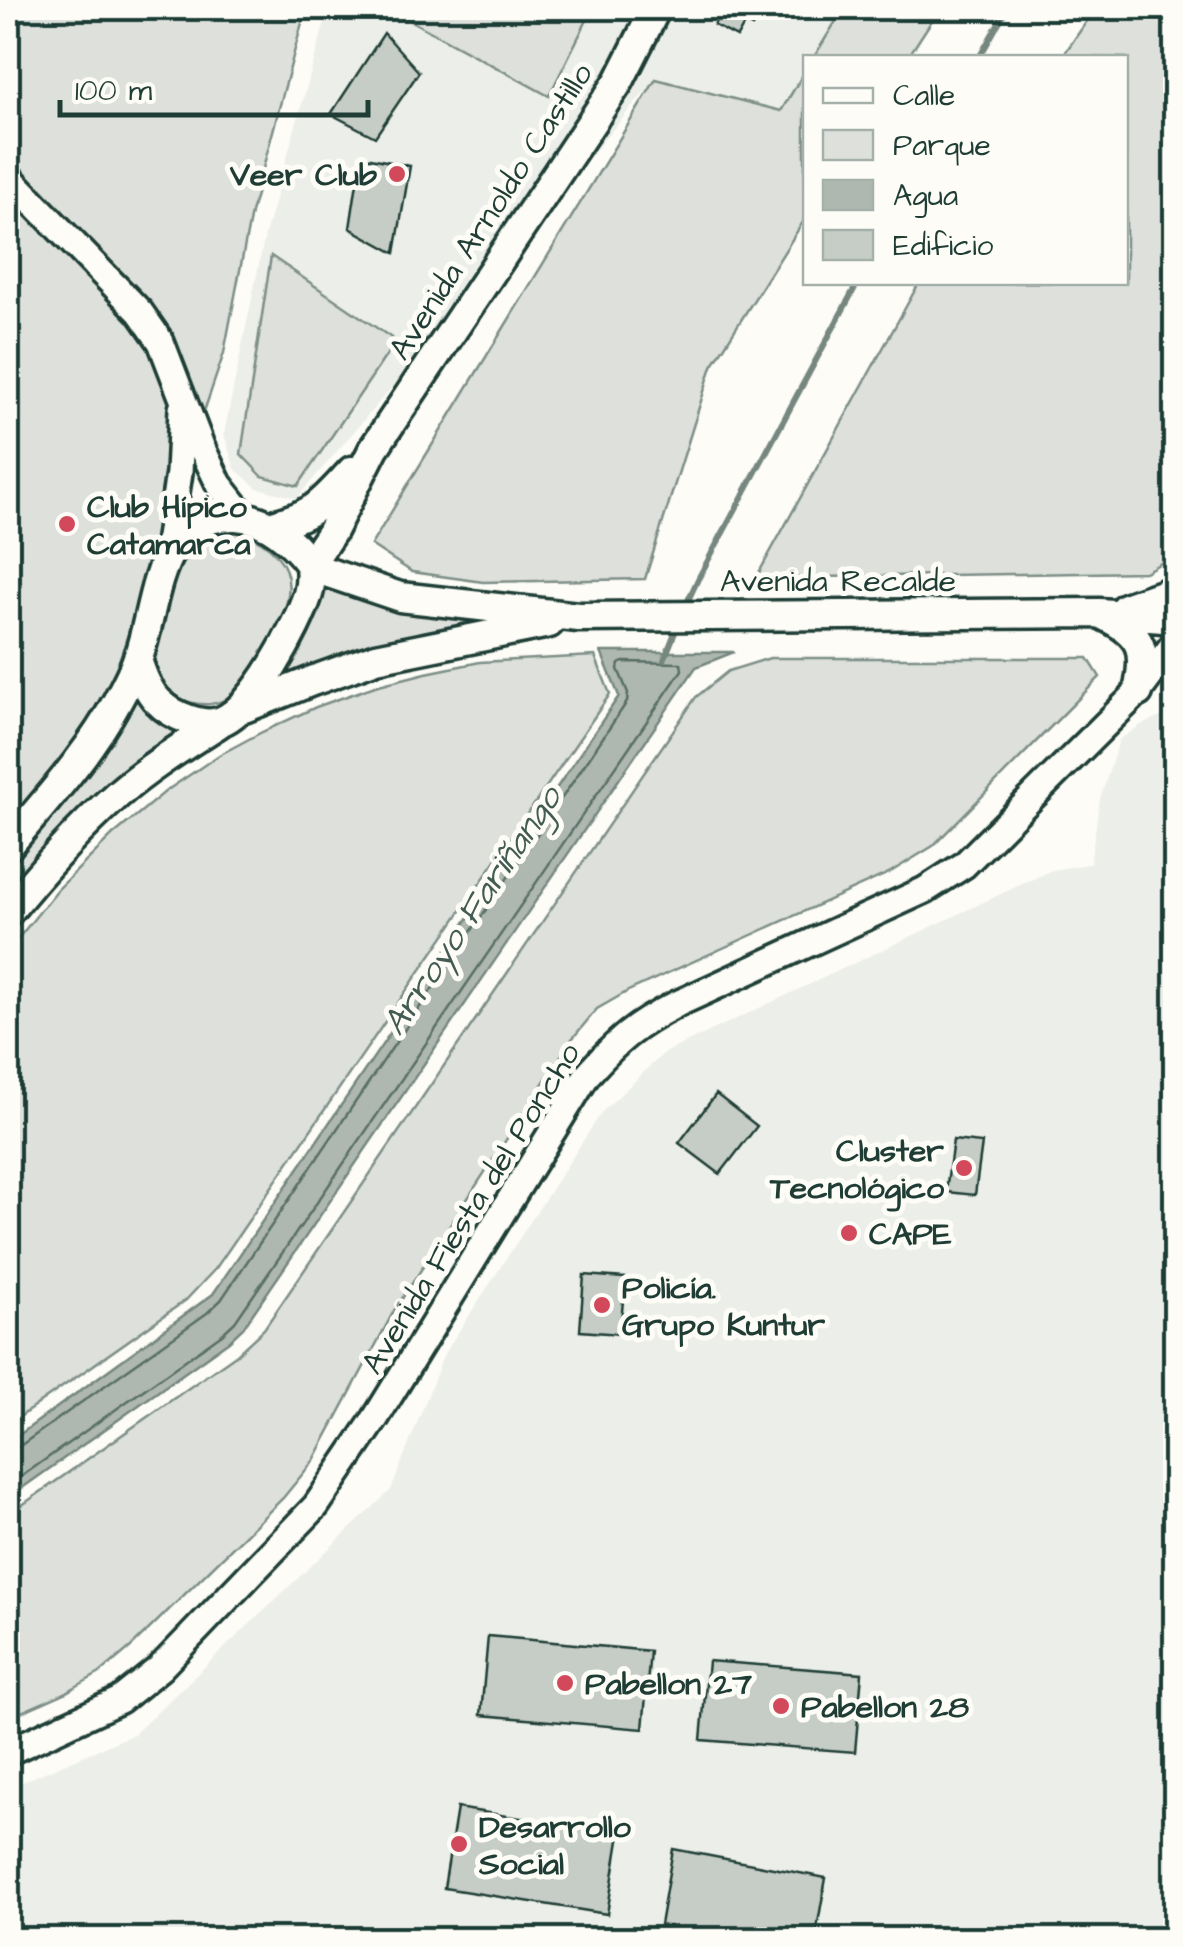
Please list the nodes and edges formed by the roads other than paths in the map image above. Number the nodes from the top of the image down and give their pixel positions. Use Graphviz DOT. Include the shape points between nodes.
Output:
graph roads {
  1 [pos="656,8"];
  2 [pos="8,176"];
  3 [pos="183,399"];
  4 [pos="374,448"];
  5 [pos="256,521"];
  6 [pos="166,556"];
  7 [pos="311,565"];
  8 [pos="1176,590"];
  9 [pos="1099,613"];
  10 [pos="578,618"];
  11 [pos="1176,619"];
  12 [pos="1176,642"];
  13 [pos="137,660"];
  14 [pos="1176,668"];
  15 [pos="1138,692"];
  16 [pos="229,717"];
  17 [pos="8,846"];
  18 [pos="8,912"];
  19 [pos="8,1752"];
  1 -- 4 [label="main road, Avenida Arnoldo Castillo" via="619,80"];
  2 -- 3 [label="street" via="140,312 161,342"];
  3 -- 5 [label="street" via="220,484"];
  3 -- 6 [label="street"];
  4 -- 5 [label="main road, Avenida Arnoldo Castillo" via="308,514"];
  4 -- 7 [label="main road, Avenida Arnoldo Castillo"];
  5 -- 6 [label="main road" via="203,521 186,530"];
  5 -- 7 [label="main road" via="292,542"];
  6 -- 13 [label="main road"];
  7 -- 10 [label="main road, Avenida Recalde" via="400,598"];
  7 -- 16 [label="main road" via="294,628"];
  8 -- 9 [label="main road, Avenida Recalde"];
  9 -- 10 [label="main road, Avenida Recalde"];
  9 -- 11 [label="main road, Avenida Recalde"];
  9 -- 15 [label="main road" via="1126,626 1137,640 1143,657"];
  10 -- 16 [label="main road, Avenida Recalde" via="376,658"];
  12 -- 15 [label="street, Avenida Fiesta del Poncho"];
  13 -- 16 [label="main road" via="157,701 175,713 194,721"];
  13 -- 17 [label="main road" via="97,736"];
  14 -- 15 [label="street, Avenida Fiesta del Poncho"];
  15 -- 19 [label="street, Avenida Fiesta del Poncho" via="964,865 925,890 676,1004 615,1043 586,1076 316,1506 160,1668 120,1700"];
  16 -- 18 [label="main road" via="118,794"];
}
